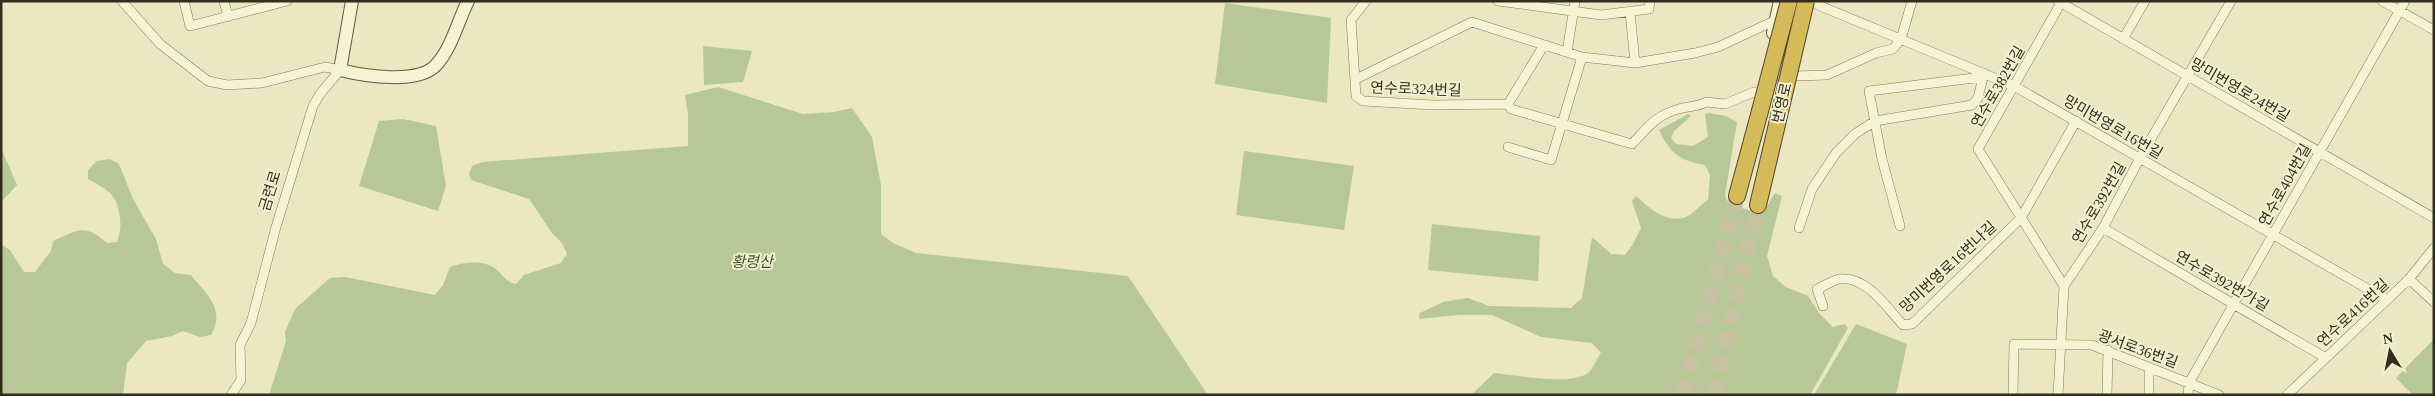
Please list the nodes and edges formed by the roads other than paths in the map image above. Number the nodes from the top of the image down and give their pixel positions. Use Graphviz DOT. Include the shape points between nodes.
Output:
graph roads {
  1 [pos="122,1"];
  2 [pos="184,1"];
  3 [pos="224,1"];
  4 [pos="287,1"];
  5 [pos="352,1"];
  6 [pos="468,1"];
  7 [pos="1366,1"];
  8 [pos="1498,1"];
  9 [pos="1575,1"];
  10 [pos="1780,1"];
  11 [pos="1789,1"];
  12 [pos="1912,1"];
  13 [pos="2145,1"];
  14 [pos="2231,1"];
  15 [pos="2382,1"];
  16 [pos="2404,1"];
  17 [pos="1811,2"];
  18 [pos="2061,2"];
  19 [pos="1649,5"];
  20 [pos="2399,11"];
  21 [pos="1573,12"];
  22 [pos="1630,12"];
  23 [pos="228,16"];
  24 [pos="1776,20"];
  25 [pos="2434,30"];
  26 [pos="1901,38"];
  27 [pos="2124,39"];
  28 [pos="1544,45"];
  29 [pos="1567,52"];
  30 [pos="1582,57"];
  31 [pos="1635,64"];
  32 [pos="340,70"];
  33 [pos="1983,75"];
  34 [pos="1796,76"];
  35 [pos="2188,76"];
  36 [pos="1356,79"];
  37 [pos="2014,86"];
  38 [pos="1754,92"];
  39 [pos="1508,104"];
  40 [pos="1875,121"];
  41 [pos="2076,121"];
  42 [pos="1563,123"];
  43 [pos="1508,147"];
  44 [pos="2319,152"];
  45 [pos="2140,158"];
  46 [pos="1737,196"];
  47 [pos="1758,205"];
  48 [pos="2021,218"];
  49 [pos="2434,218"];
  50 [pos="1900,226"];
  51 [pos="1798,228"];
  52 [pos="2103,228"];
  53 [pos="2273,234"];
  54 [pos="2434,248"];
  55 [pos="2409,279"];
  56 [pos="2064,286"];
  57 [pos="2387,300"];
  58 [pos="2434,302"];
  59 [pos="2234,303"];
  60 [pos="1823,306"];
  61 [pos="2059,344"];
  62 [pos="2108,350"];
  63 [pos="2326,358"];
  64 [pos="2149,367"];
  65 [pos="2188,383"];
  66 [pos="231,395"];
  67 [pos="2013,395"];
  68 [pos="2058,395"];
  69 [pos="2107,395"];
  70 [pos="2148,395"];
  71 [pos="2188,395"];
  72 [pos="2219,395"];
  73 [pos="2287,395"];
  1 -- 32 [label="street" via="160,44 208,80 227,85 262,84 325,67"];
  2 -- 23 [label="street" via="190,26"];
  3 -- 23 [label="street"];
  4 -- 23 [label="street"];
  5 -- 32 [label="street, 금련로"];
  6 -- 32 [label="street" via="443,56 426,73 362,76"];
  7 -- 36 [label="street, 연수로324번길" via="1351,20"];
  8 -- 21 [label="street"];
  9 -- 21 [label="street"];
  10 -- 24 [label="street"];
  11 -- 46 [label="highway, 번영로, bridge"];
  12 -- 26 [label="street"];
  13 -- 27 [label="street"];
  14 -- 35 [label="street, 연수로392번길"];
  15 -- 20 [label="street"];
  16 -- 20 [label="street, 연수로404번길"];
  17 -- 26 [label="street, 망미번영로16번길"];
  17 -- 34 [label="street"];
  17 -- 47 [label="highway, 번영로, bridge"];
  18 -- 27 [label="street, 망미번영로24번길"];
  18 -- 37 [label="street, 연수로382번길"];
  19 -- 22 [label="street"];
  20 -- 25 [label="street"];
  20 -- 44 [label="street, 연수로404번길"];
  21 -- 22 [label="street" via="1601,15"];
  21 -- 29 [label="street"];
  22 -- 31 [label="street"];
  24 -- 31 [label="street" via="1718,47"];
  24 -- 34 [label="street" via="1764,68 1766,74 1790,81"];
  26 -- 33 [label="street, 망미번영로16번길"];
  26 -- 34 [label="street" via="1893,49 1876,53 1827,76"];
  27 -- 35 [label="street, 망미번영로24번길"];
  28 -- 29 [label="street"];
  28 -- 36 [label="street" via="1472,22"];
  28 -- 39 [label="street"];
  29 -- 30 [label="street"];
  30 -- 31 [label="street"];
  30 -- 42 [label="street"];
  32 -- 66 [label="street, 금련로" via="313,106 251,323 240,345 241,380"];
  33 -- 37 [label="street, 망미번영로16번길"];
  33 -- 40 [label="street" via="1978,98 1972,105"];
  33 -- 40 [label="street" via="1869,91"];
  35 -- 44 [label="street, 망미번영로24번길"];
  35 -- 45 [label="street, 연수로392번길"];
  36 -- 39 [label="street, 연수로324번길" via="1356,96 1363,101 1433,105"];
  37 -- 41 [label="street, 망미번영로16번길"];
  37 -- 48 [label="street, 연수로382번길" via="1978,149"];
  38 -- 42 [label="street" via="1725,104 1706,102 1656,118 1632,144"];
  39 -- 42 [label="street" via="1511,109"];
  40 -- 50 [label="street"];
  40 -- 51 [label="street" via="1855,134 1836,153 1812,189"];
  41 -- 45 [label="street, 망미번영로16번길"];
  41 -- 48 [label="street, 망미번영로16번나길"];
  42 -- 43 [label="street" via="1550,160"];
  44 -- 49 [label="street, 망미번영로24번길"];
  44 -- 53 [label="street, 연수로404번길"];
  45 -- 52 [label="street, 연수로392번길"];
  45 -- 53 [label="street, 망미번영로16번길"];
  48 -- 56 [label="street, 연수로382번길"];
  48 -- 60 [label="street, 망미번영로16번나길" via="1912,324 1904,325 1867,287 1852,279 1838,279 1817,289"];
  52 -- 56 [label="street, 연수로392번길"];
  52 -- 59 [label="street, 연수로392번가길"];
  53 -- 57 [label="street, 망미번영로16번길"];
  53 -- 59 [label="street, 연수로404번길"];
  54 -- 55 [label="street, 연수로416번길"];
  55 -- 57 [label="street, 연수로416번길"];
  55 -- 58 [label="street"];
  56 -- 61 [label="street"];
  57 -- 63 [label="street, 연수로416번길"];
  59 -- 63 [label="street, 연수로392번가길"];
  59 -- 65 [label="street, 연수로404번길"];
  61 -- 62 [label="street, 광서로36번길" via="2092,345"];
  61 -- 67 [label="street, 광서로36번길" via="2014,344"];
  61 -- 68 [label="street"];
  62 -- 64 [label="street, 광서로36번길"];
  62 -- 69 [label="street"];
  63 -- 73 [label="street, 연수로416번길"];
  64 -- 65 [label="street, 광서로36번길"];
  64 -- 70 [label="street"];
  65 -- 71 [label="street"];
  65 -- 72 [label="street, 광서로36번길"];
}
